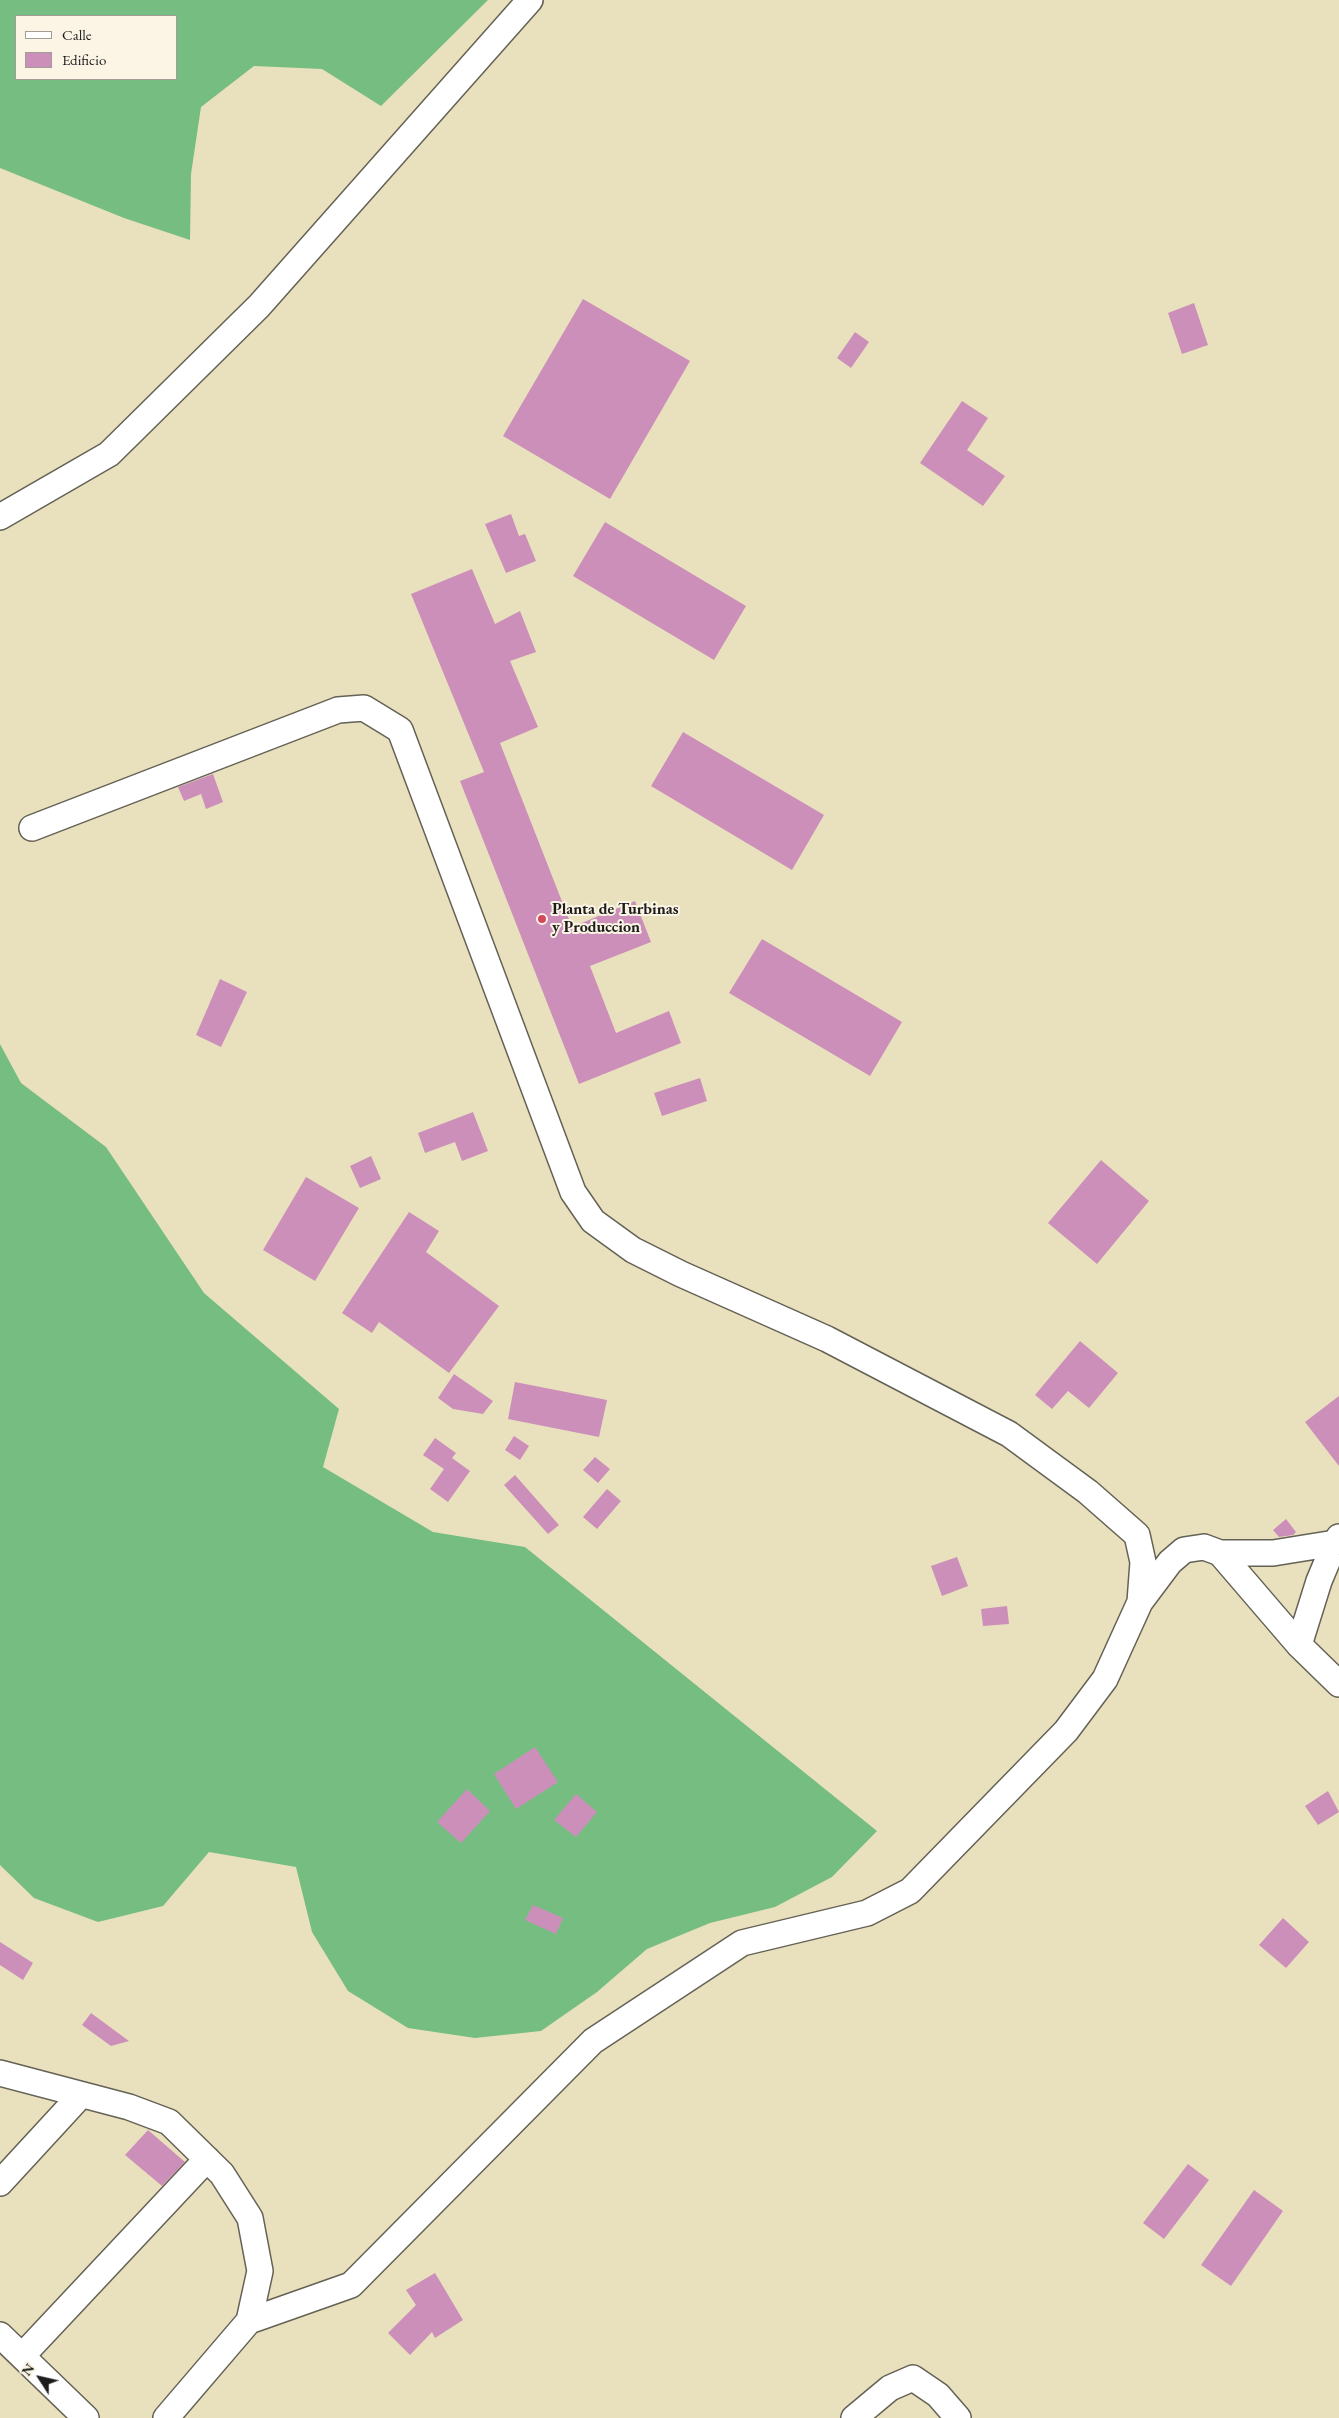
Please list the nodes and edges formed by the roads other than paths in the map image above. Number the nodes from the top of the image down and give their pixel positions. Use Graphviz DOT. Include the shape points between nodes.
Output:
graph roads {
  1 [pos="530,0"];
  2 [pos="0,517"];
  3 [pos="32,828"];
  4 [pos="1337,1540"];
  5 [pos="1220,1553"];
  6 [pos="1140,1602"];
  7 [pos="1299,1645"];
  8 [pos="1339,1684"];
  9 [pos="0,2074"];
  10 [pos="81,2095"];
  11 [pos="207,2159"];
  12 [pos="0,2183"];
  13 [pos="249,2321"];
  14 [pos="0,2335"];
  15 [pos="22,2356"];
  16 [pos="175,2415"];
  17 [pos="86,2418"];
  18 [pos="854,2418"];
  19 [pos="958,2418"];
  1 -- 2 [label="street" via="259,306 109,454"];
  3 -- 6 [label="street" via="338,710 364,708 400,730 573,1192 593,1221 633,1250 827,1339 1009,1434 1088,1492 1137,1535 1143,1562"];
  4 -- 5 [label="street" via="1273,1553"];
  4 -- 7 [label="street" via="1319,1582"];
  5 -- 6 [label="street" via="1204,1547 1184,1550 1170,1562"];
  5 -- 7 [label="street"];
  6 -- 13 [label="street" via="1106,1679 1066,1731 910,1891 867,1913 742,1943 594,2041 351,2285"];
  7 -- 8 [label="street"];
  9 -- 10 [label="street"];
  10 -- 11 [label="street" via="129,2107 169,2122"];
  10 -- 12 [label="street"];
  11 -- 13 [label="street" via="222,2174 250,2218 260,2271"];
  11 -- 15 [label="street"];
  13 -- 16 [label="street"];
  14 -- 15 [label="street"];
  15 -- 17 [label="street"];
  18 -- 19 [label="street" via="890,2388 913,2378 938,2395"];
}
